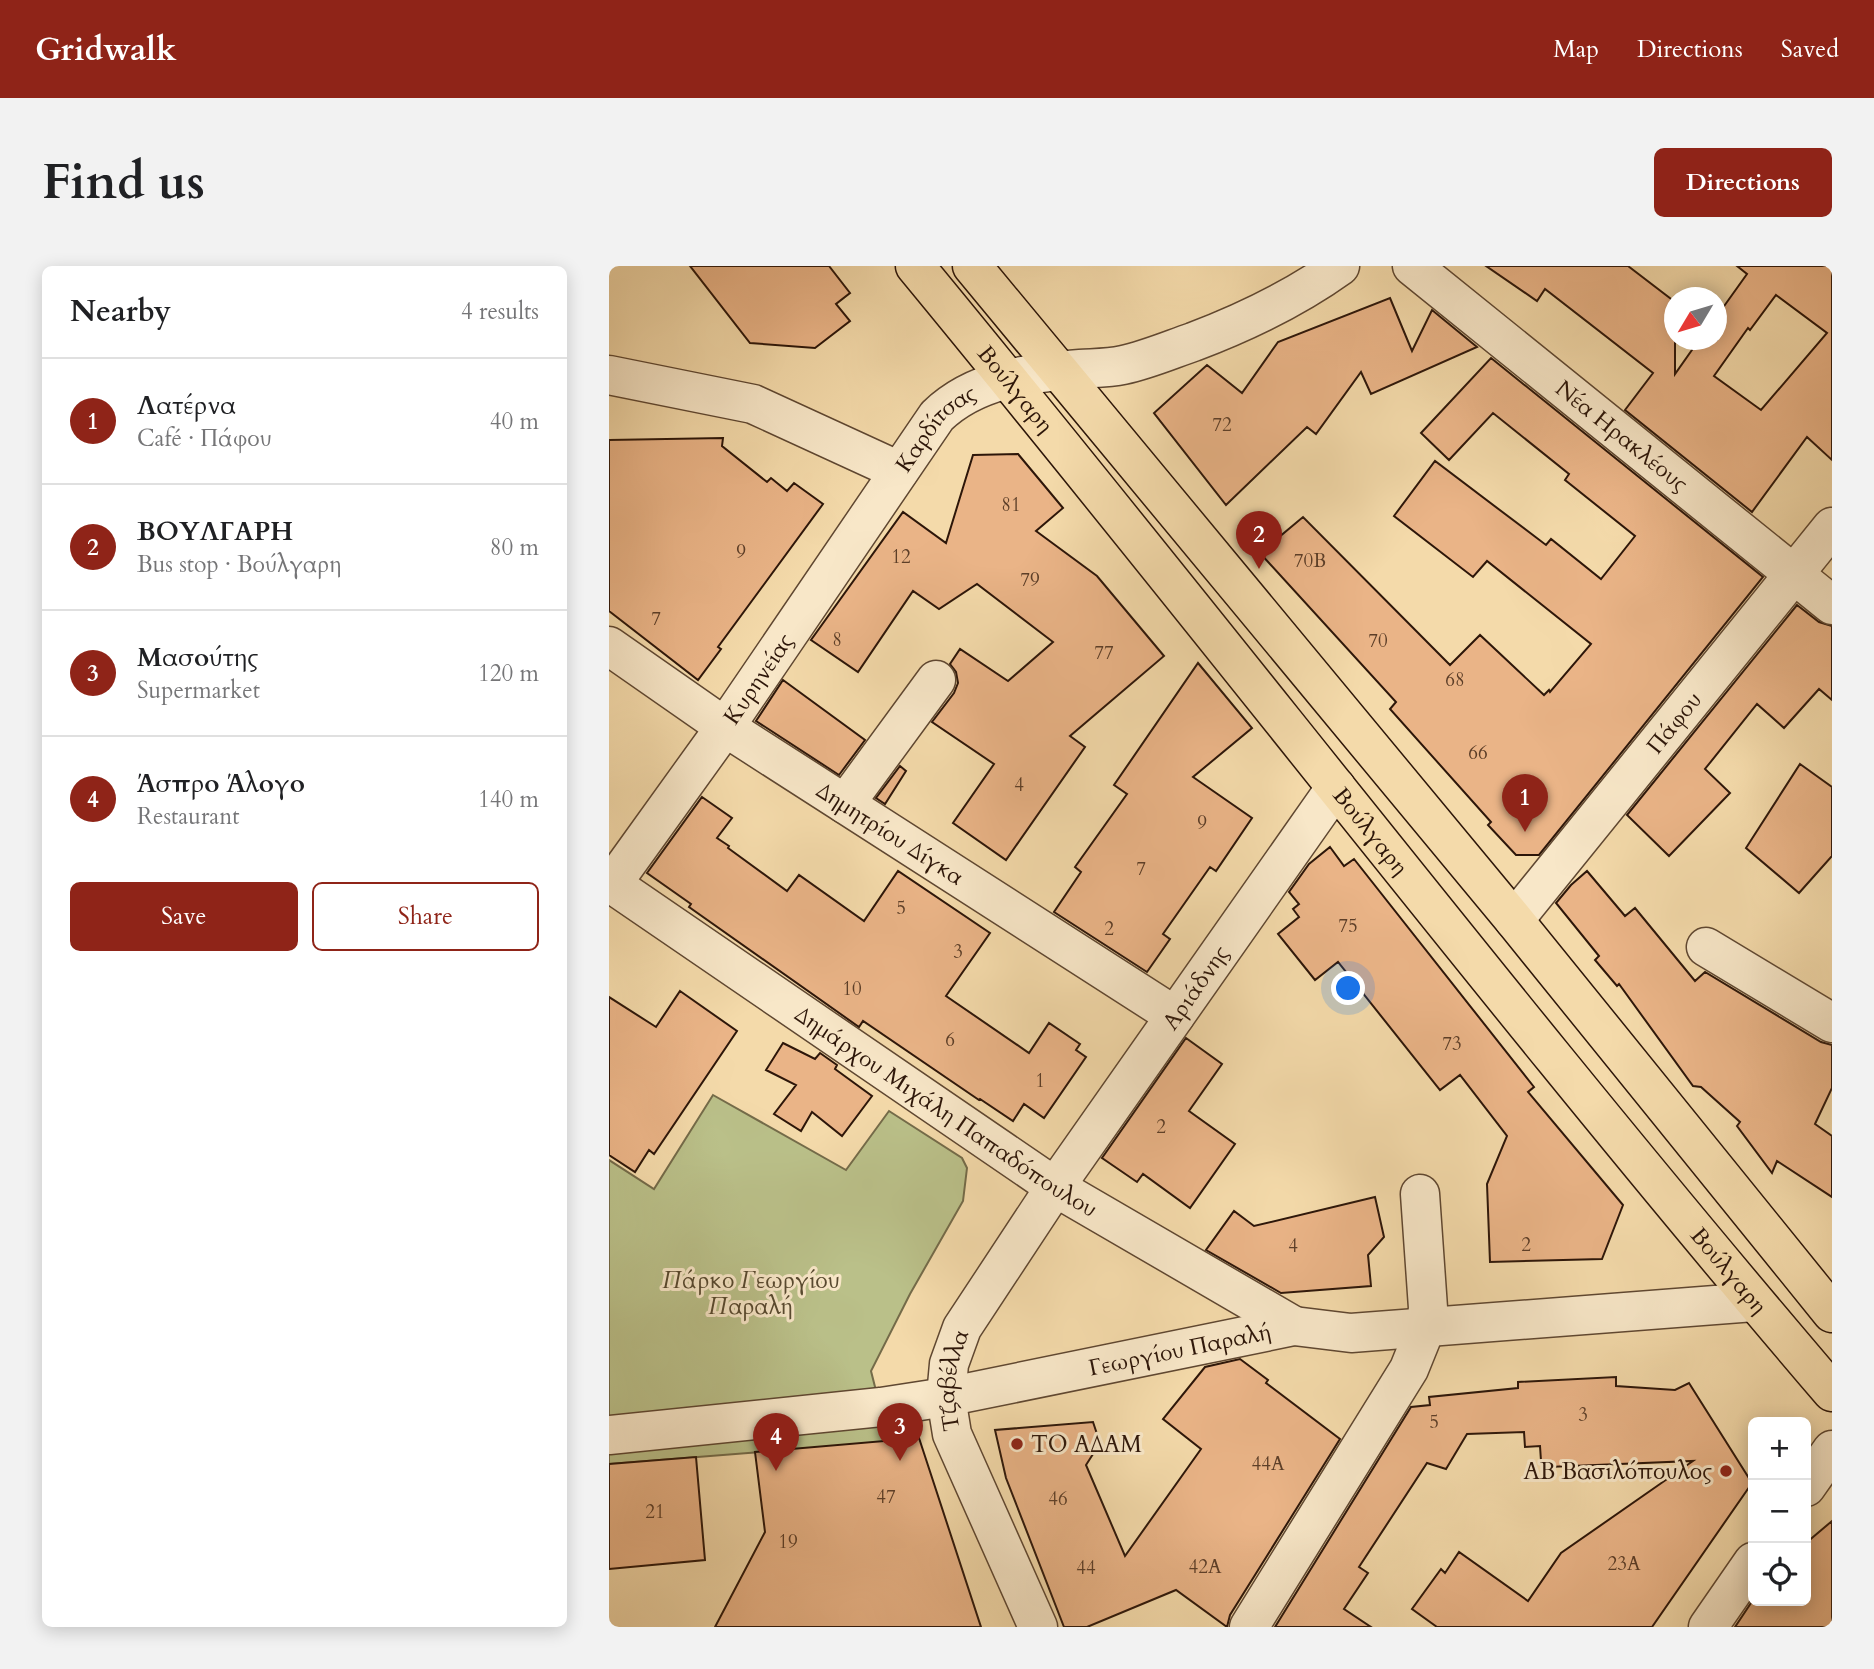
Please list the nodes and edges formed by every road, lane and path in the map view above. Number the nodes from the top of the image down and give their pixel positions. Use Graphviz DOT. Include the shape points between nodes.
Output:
graph roads {
  1 [pos="915,266"];
  2 [pos="972,266"];
  3 [pos="1339,266"];
  4 [pos="1412,266"];
  5 [pos="1059,370"];
  6 [pos="609,375"];
  7 [pos="1008,379"];
  8 [pos="899,471"];
  9 [pos="1832,527"];
  10 [pos="1795,575"];
  11 [pos="1832,605"];
  12 [pos="609,646"];
  13 [pos="936,680"];
  14 [pos="725,727"];
  15 [pos="1336,787"];
  16 [pos="845,804"];
  17 [pos="611,883"];
  18 [pos="1514,920"];
  19 [pos="1706,947"];
  20 [pos="1175,1016"];
  21 [pos="1832,1023"];
  22 [pos="1055,1187"];
  23 [pos="1420,1195"];
  24 [pos="1755,1302"];
  25 [pos="1832,1313"];
  26 [pos="1294,1326"];
  27 [pos="1426,1327"];
  28 [pos="1832,1392"];
  29 [pos="946,1397"];
  30 [pos="609,1435"];
  31 [pos="1832,1450"];
  32 [pos="1811,1480"];
  33 [pos="1748,1569"];
  34 [pos="1038,1627"];
  35 [pos="1249,1627"];
  36 [pos="1707,1627"];
  1 -- 7 [label="main road, Βούλγαρη"];
  2 -- 5 [label="main road, Βούλγαρη"];
  3 -- 5 [label="street, Καρδίτσας" via="1282,304 1159,355 1122,365"];
  4 -- 10 [label="street, Νέα Ηρακλέους"];
  5 -- 7 [label="street, Καρδίτσας"];
  5 -- 18 [label="main road, Βούλγαρη"];
  6 -- 8 [label="street, Καρδίτσας" via="753,404"];
  7 -- 8 [label="street, Καρδίτσας" via="980,386 949,404"];
  7 -- 15 [label="main road, Βούλγαρη"];
  8 -- 14 [label="street, Κυρηνείας"];
  9 -- 10 [label="street, Πάφου"];
  10 -- 11 [label="street, Νέα Ηρακλέους"];
  10 -- 18 [label="street, Πάφου"];
  12 -- 14 [label="street, Δημητρίου Δίγκα"];
  13 -- 16 [label="street"];
  14 -- 16 [label="street, Δημητρίου Δίγκα"];
  14 -- 17 [label="street, Κυρηνείας"];
  15 -- 20 [label="street, Αριάδνης"];
  15 -- 24 [label="main road, Βούλγαρη"];
  16 -- 20 [label="street, Δημητρίου Δίγκα"];
  17 -- 22 [label="street, Δημάρχου Μιχάλη Παπαδόπουλου"];
  18 -- 25 [label="main road, Βούλγαρη"];
  19 -- 21 [label="street"];
  20 -- 22 [label="street, Αριάδνης"];
  22 -- 26 [label="street, Δημάρχου Μιχάλη Παπαδόπουλου"];
  22 -- 29 [label="street, Τζαβέλλα" via="963,1328 949,1363"];
  23 -- 27 [label="street"];
  24 -- 27 [label="street, Γεωργίου Παραλή"];
  24 -- 28 [label="main road, Βούλγαρη"];
  26 -- 27 [label="street, Γεωργίου Παραλή" via="1351,1333"];
  26 -- 29 [label="street, Γεωργίου Παραλή"];
  27 -- 35 [label="street" via="1409,1369"];
  29 -- 30 [label="street, Γεωργίου Παραλή"];
  29 -- 34 [label="street, Τζαβέλλα" via="952,1434"];
  31 -- 32 [label="street"];
  33 -- 36 [label="street"];
}
